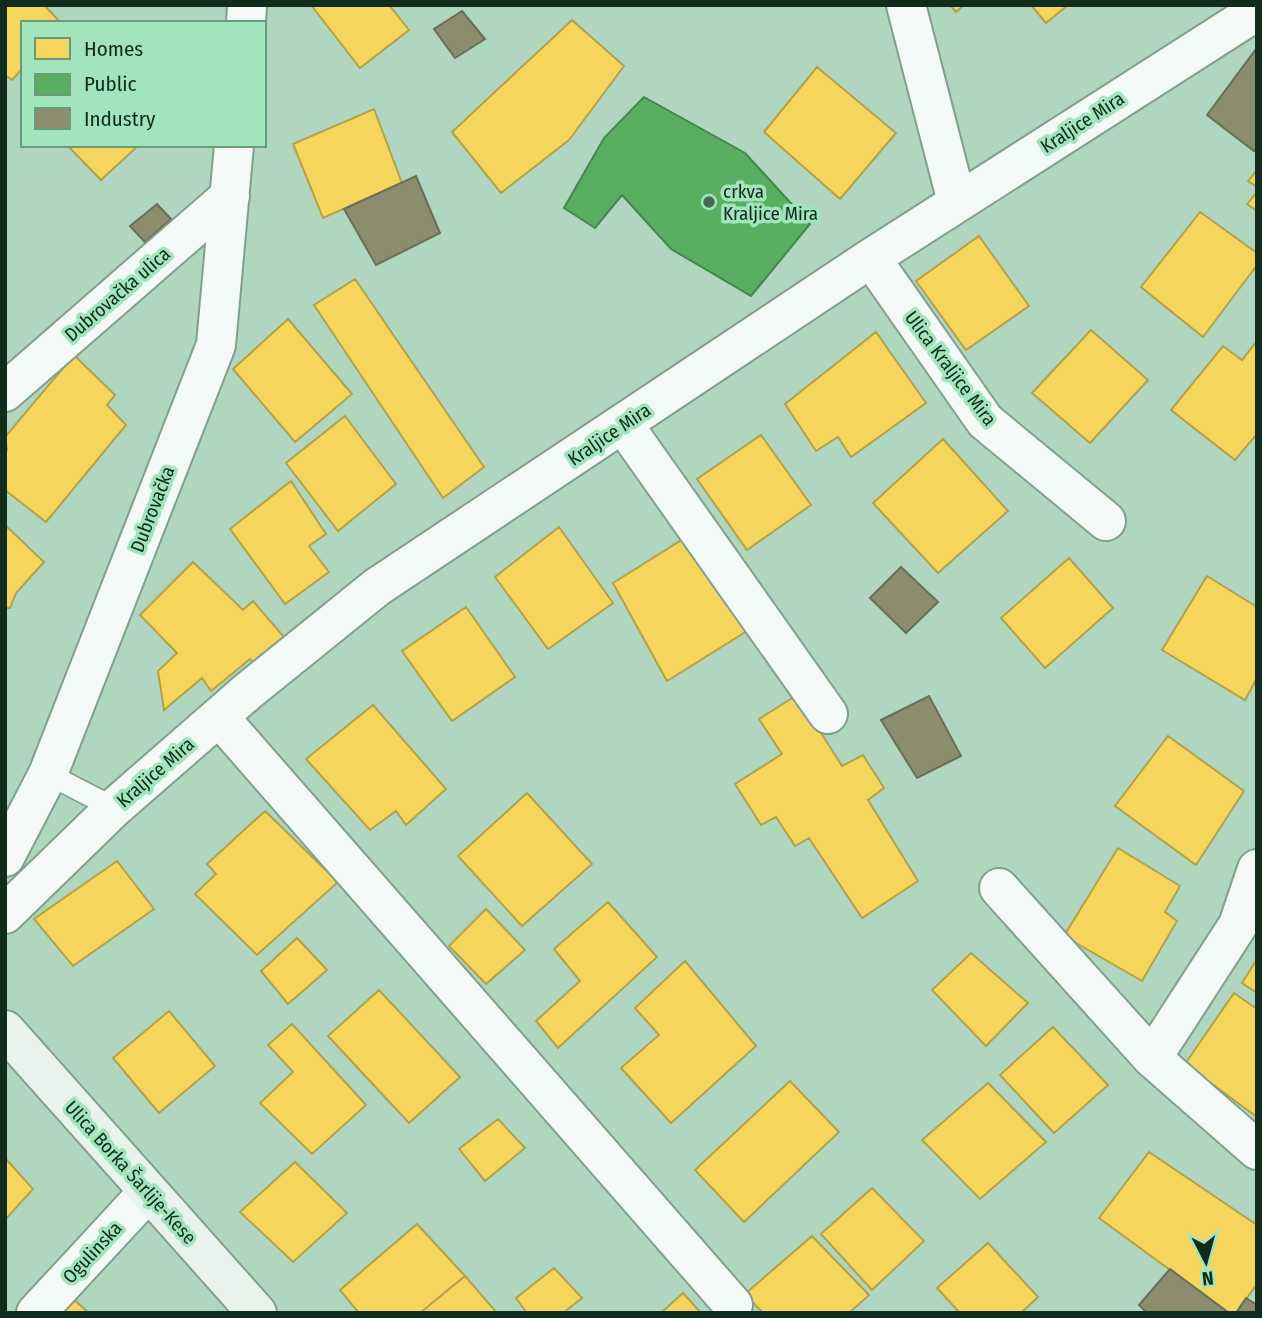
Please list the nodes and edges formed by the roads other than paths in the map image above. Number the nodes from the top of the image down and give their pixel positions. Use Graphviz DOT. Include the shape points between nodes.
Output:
graph roads {
  1 [pos="906,5"];
  2 [pos="1257,11"];
  3 [pos="234,147"];
  4 [pos="230,196"];
  5 [pos="957,202"];
  6 [pos="871,258"];
  7 [pos="5,392"];
  8 [pos="623,424"];
  9 [pos="1106,521"];
  10 [pos="828,714"];
  11 [pos="219,716"];
  12 [pos="48,774"];
  13 [pos="114,808"];
  14 [pos="5,857"];
  15 [pos="1257,869"];
  16 [pos="999,888"];
  17 [pos="5,914"];
  18 [pos="5,1030"];
  19 [pos="1152,1058"];
  20 [pos="1257,1150"];
  21 [pos="148,1192"];
  22 [pos="733,1305"];
  23 [pos="36,1313"];
  24 [pos="257,1313"];
  1 -- 5 [label="street"];
  2 -- 5 [label="street, Kraljice Mira"];
  3 -- 4 [label="street, Dubrovačka"];
  4 -- 7 [label="street, Dubrovačka ulica"];
  4 -- 12 [label="street, Dubrovačka" via="216,345"];
  5 -- 6 [label="street, Kraljice Mira"];
  6 -- 8 [label="street, Kraljice Mira"];
  6 -- 9 [label="street, Ulica Kraljice Mira" via="985,421"];
  8 -- 10 [label="street"];
  8 -- 11 [label="street, Kraljice Mira" via="377,587"];
  11 -- 13 [label="street, Kraljice Mira"];
  11 -- 22 [label="street"];
  12 -- 13 [label="lane"];
  12 -- 14 [label="street, Dubrovačka"];
  13 -- 17 [label="street, Kraljice Mira"];
  15 -- 19 [label="street" via="1238,925"];
  16 -- 19 [label="street"];
  18 -- 21 [label="street, Ulica Borka Šarlije-Kese"];
  19 -- 20 [label="street"];
  21 -- 23 [label="street, Ogulinska"];
  21 -- 24 [label="street, Ulica Borka Šarlije-Kese"];
}
